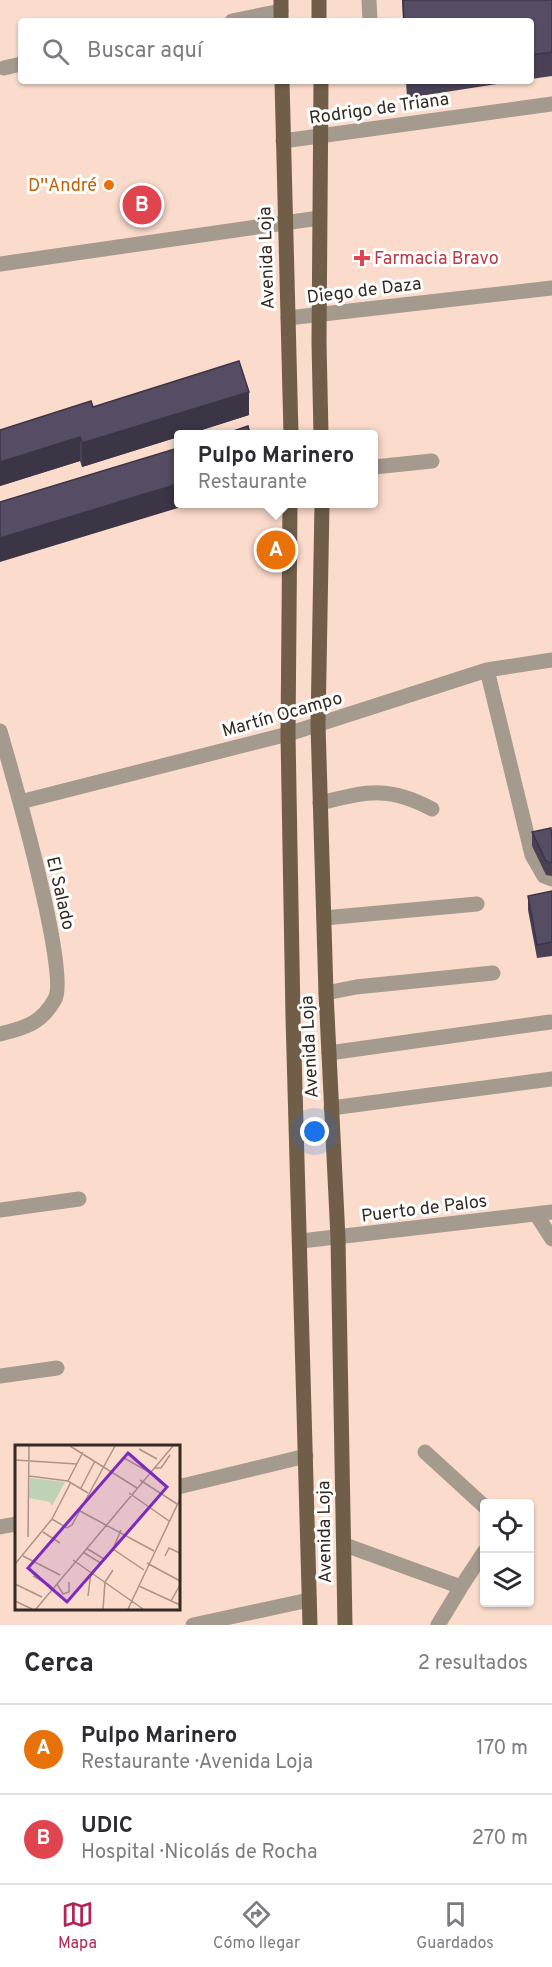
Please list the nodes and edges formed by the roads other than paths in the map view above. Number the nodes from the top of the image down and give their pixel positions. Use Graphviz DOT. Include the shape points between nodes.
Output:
graph roads {
  1 [pos="319,0"];
  2 [pos="369,0"];
  3 [pos="281,11"];
  4 [pos="247,18"];
  5 [pos="319,18"];
  6 [pos="370,18"];
  7 [pos="18,65"];
  8 [pos="4,68"];
  9 [pos="282,84"];
  10 [pos="321,84"];
  11 [pos="552,104"];
  12 [pos="322,135"];
  13 [pos="283,141"];
  14 [pos="319,218"];
  15 [pos="284,225"];
  16 [pos="0,264"];
  17 [pos="552,288"];
  18 [pos="319,314"];
  19 [pos="288,318"];
  20 [pos="291,430"];
  21 [pos="321,430"];
  22 [pos="432,461"];
  23 [pos="378,467"];
  24 [pos="290,508"];
  25 [pos="322,508"];
  26 [pos="552,660"];
  27 [pos="487,670"];
  28 [pos="318,725"];
  29 [pos="0,731"];
  30 [pos="288,734"];
  31 [pos="20,801"];
  32 [pos="320,803"];
  33 [pos="432,808"];
  34 [pos="552,879"];
  35 [pos="477,904"];
  36 [pos="324,918"];
  37 [pos="493,973"];
  38 [pos="326,993"];
  39 [pos="550,1022"];
  40 [pos="0,1034"];
  41 [pos="329,1053"];
  42 [pos="552,1079"];
  43 [pos="332,1108"];
  44 [pos="79,1199"];
  45 [pos="0,1210"];
  46 [pos="552,1212"];
  47 [pos="536,1214"];
  48 [pos="338,1238"];
  49 [pos="552,1239"];
  50 [pos="301,1241"];
  51 [pos="57,1368"];
  52 [pos="0,1376"];
  53 [pos="425,1452"];
  54 [pos="306,1456"];
  55 [pos="180,1487"];
  56 [pos="480,1502"];
  57 [pos="15,1524"];
  58 [pos="0,1527"];
  59 [pos="345,1545"];
  60 [pos="483,1553"];
  61 [pos="461,1587"];
  62 [pos="309,1600"];
  63 [pos="193,1625"];
  64 [pos="310,1625"];
  65 [pos="345,1625"];
  66 [pos="438,1625"];
  1 -- 5 [label="main road"];
  2 -- 6 [label="street"];
  3 -- 4 [label="street"];
  7 -- 8 [label="street"];
  9 -- 13 [label="main road, Avenida Loja"];
  10 -- 12 [label="main road"];
  11 -- 12 [label="street, Rodrigo de Triana"];
  12 -- 13 [label="street, Rodrigo de Triana"];
  12 -- 14 [label="main road"];
  13 -- 15 [label="main road, Avenida Loja"];
  14 -- 15 [label="street"];
  14 -- 18 [label="main road"];
  15 -- 16 [label="street"];
  15 -- 19 [label="main road, Avenida Loja"];
  17 -- 18 [label="street, Diego de Daza"];
  18 -- 19 [label="street, Diego de Daza"];
  18 -- 21 [label="main road"];
  19 -- 20 [label="main road, Avenida Loja"];
  22 -- 23 [label="street"];
  24 -- 30 [label="main road, Avenida Loja"];
  25 -- 28 [label="main road, Avenida Loja"];
  26 -- 27 [label="street, Martín Ocampo"];
  27 -- 28 [label="street, Martín Ocampo"];
  27 -- 34 [label="street" via="532,855 544,876"];
  28 -- 30 [label="street, Martín Ocampo"];
  28 -- 32 [label="main road, Avenida Loja"];
  29 -- 31 [label="street, El Salado"];
  30 -- 31 [label="street, Martín Ocampo"];
  30 -- 50 [label="main road, Avenida Loja"];
  31 -- 40 [label="street, El Salado" via="58,967 57,997 36,1023"];
  32 -- 33 [label="street" via="386,791"];
  32 -- 36 [label="main road, Avenida Loja"];
  35 -- 36 [label="street"];
  36 -- 38 [label="main road, Avenida Loja"];
  37 -- 38 [label="street"];
  38 -- 41 [label="main road, Avenida Loja"];
  39 -- 41 [label="street"];
  41 -- 43 [label="main road, Avenida Loja"];
  42 -- 43 [label="street"];
  43 -- 48 [label="main road, Avenida Loja"];
  44 -- 45 [label="street"];
  46 -- 47 [label="street, Puerto de Palos"];
  47 -- 48 [label="street, Puerto de Palos"];
  47 -- 49 [label="street"];
  48 -- 50 [label="street, Puerto de Palos"];
  48 -- 59 [label="main road, Avenida Loja"];
  50 -- 54 [label="main road, Avenida Loja"];
  51 -- 52 [label="street"];
  53 -- 56 [label="street"];
  54 -- 55 [label="street"];
  54 -- 62 [label="main road, Avenida Loja"];
  57 -- 58 [label="street"];
  59 -- 61 [label="street"];
  59 -- 65 [label="main road, Avenida Loja"];
  60 -- 61 [label="street"];
  61 -- 66 [label="street"];
  62 -- 63 [label="street"];
  62 -- 64 [label="main road, Avenida Loja"];
}
